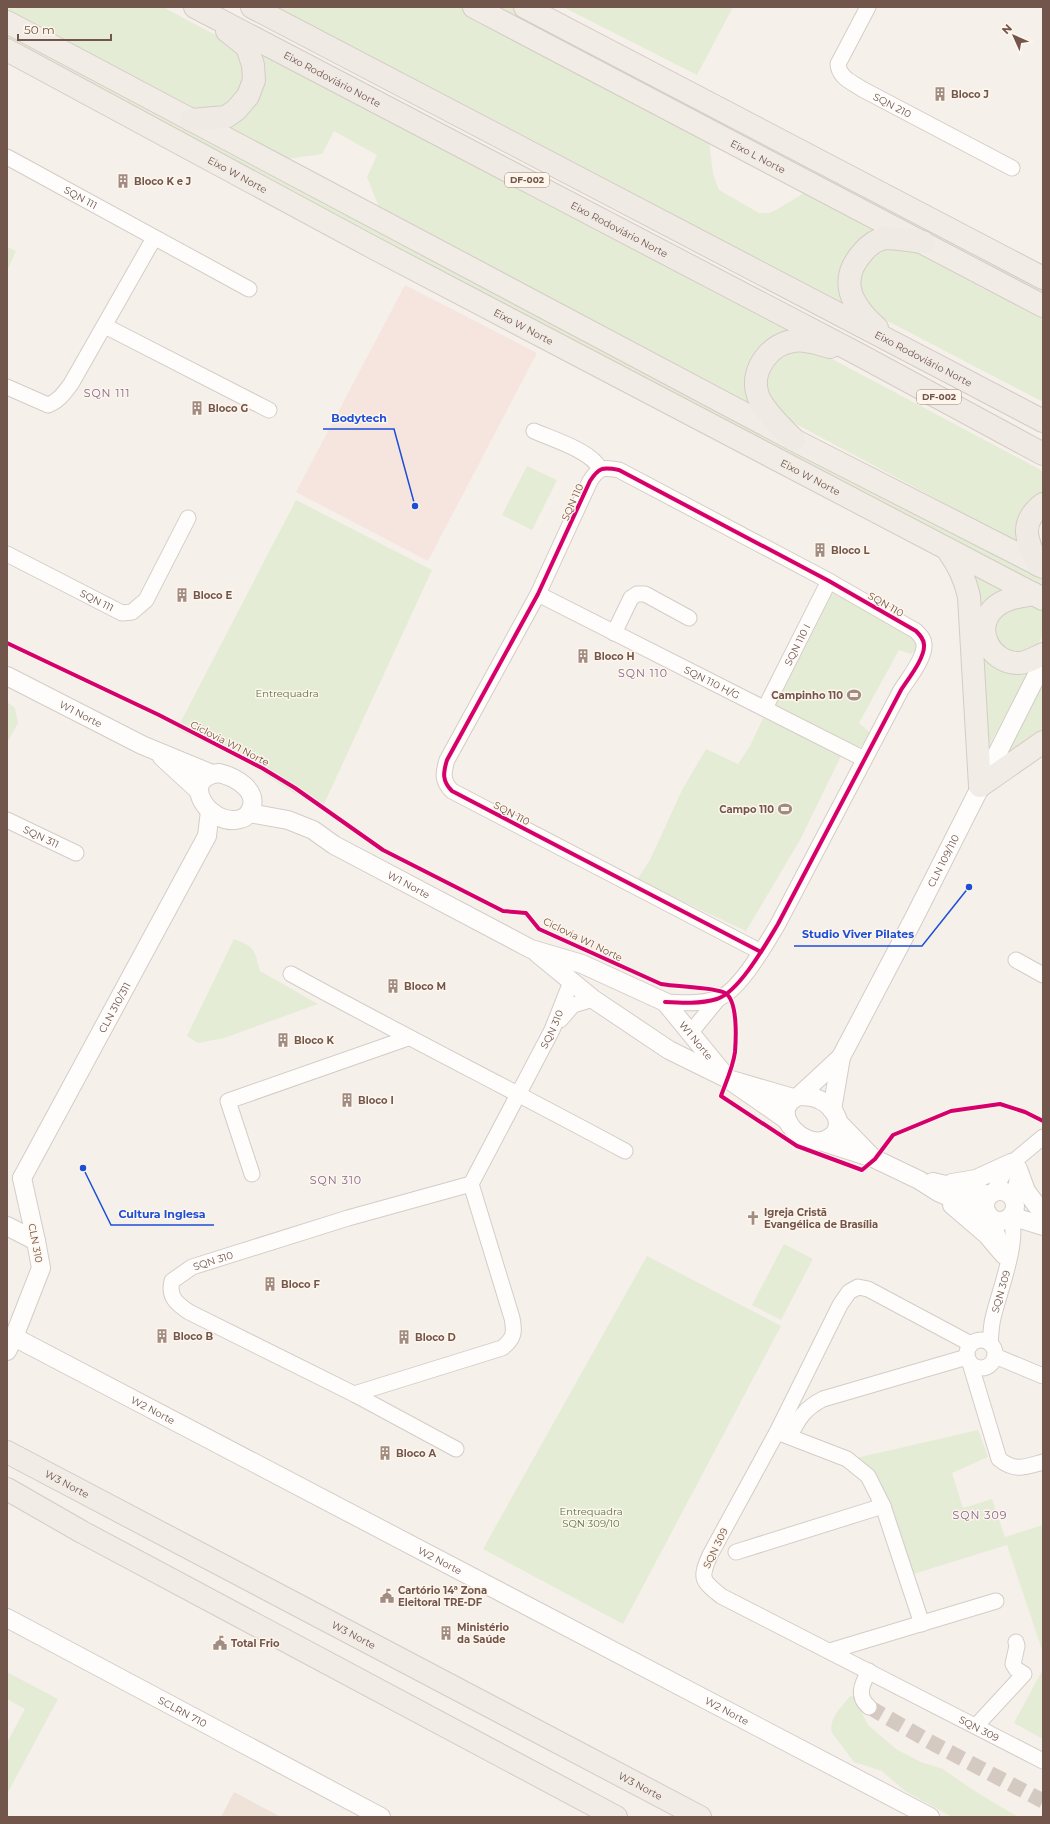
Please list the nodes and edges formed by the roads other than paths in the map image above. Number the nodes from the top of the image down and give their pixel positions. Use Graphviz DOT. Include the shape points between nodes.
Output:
graph roads {
  1 [pos="191,7"];
  2 [pos="195,7"];
  3 [pos="252,7"];
  4 [pos="474,7"];
  5 [pos="525,7"];
  6 [pos="868,7"];
  7 [pos="7,22"];
  8 [pos="7,50"];
  9 [pos="191,120"];
  10 [pos="7,157"];
  11 [pos="1012,168"];
  12 [pos="154,238"];
  13 [pos="923,242"];
  14 [pos="1043,278"];
  15 [pos="249,289"];
  16 [pos="1043,306"];
  17 [pos="104,326"];
  18 [pos="894,344"];
  19 [pos="858,354"];
  20 [pos="7,387"];
  21 [pos="1033,409"];
  22 [pos="269,410"];
  23 [pos="1043,421"];
  24 [pos="534,431"];
  25 [pos="794,440"];
  26 [pos="1020,441"];
  27 [pos="1043,454"];
  28 [pos="1043,466"];
  29 [pos="600,469"];
  30 [pos="1043,504"];
  31 [pos="188,518"];
  32 [pos="946,548"];
  33 [pos="7,554"];
  34 [pos="1041,566"];
  35 [pos="829,581"];
  36 [pos="538,594"];
  37 [pos="1039,596"];
  38 [pos="689,618"];
  39 [pos="614,633"];
  40 [pos="1043,654"];
  41 [pos="1043,663"];
  42 [pos="7,676"];
  43 [pos="765,708"];
  44 [pos="1043,742"];
  45 [pos="155,751"];
  46 [pos="864,759"];
  47 [pos="212,774"];
  48 [pos="980,786"];
  49 [pos="198,790"];
  50 [pos="250,792"];
  51 [pos="210,811"];
  52 [pos="249,813"];
  53 [pos="7,820"];
  54 [pos="226,820"];
  55 [pos="288,820"];
  56 [pos="207,836"];
  57 [pos="76,853"];
  58 [pos="531,949"];
  59 [pos="761,952"];
  60 [pos="1016,960"];
  61 [pos="582,964"];
  62 [pos="291,974"];
  63 [pos="1043,975"];
  64 [pos="571,982"];
  65 [pos="593,999"];
  66 [pos="718,999"];
  67 [pos="665,1002"];
  68 [pos="552,1030"];
  69 [pos="691,1032"];
  70 [pos="408,1038"];
  71 [pos="668,1050"];
  72 [pos="841,1057"];
  73 [pos="728,1079"];
  74 [pos="519,1094"];
  75 [pos="796,1097"];
  76 [pos="835,1116"];
  77 [pos="787,1120"];
  78 [pos="1043,1137"];
  79 [pos="823,1142"];
  80 [pos="625,1151"];
  81 [pos="873,1158"];
  82 [pos="1018,1162"];
  83 [pos="252,1174"];
  84 [pos="14,1180"];
  85 [pos="471,1184"];
  86 [pos="941,1188"];
  87 [pos="991,1194"];
  88 [pos="1012,1209"];
  89 [pos="1043,1214"];
  90 [pos="990,1216"];
  91 [pos="1043,1219"];
  92 [pos="7,1226"];
  93 [pos="1043,1226"];
  94 [pos="36,1241"];
  95 [pos="1005,1259"];
  96 [pos="11,1344"];
  97 [pos="978,1353"];
  98 [pos="1043,1376"];
  99 [pos="354,1394"];
  100 [pos="784,1434"];
  101 [pos="456,1449"];
  102 [pos="7,1452"];
  103 [pos="1043,1462"];
  104 [pos="7,1489"];
  105 [pos="82,1492"];
  106 [pos="883,1506"];
  107 [pos="133,1518"];
  108 [pos="74,1527"];
  109 [pos="736,1552"];
  110 [pos="996,1601"];
  111 [pos="7,1618"];
  112 [pos="922,1624"];
  113 [pos="1016,1642"];
  114 [pos="830,1651"];
  115 [pos="869,1671"];
  116 [pos="869,1707"];
  117 [pos="976,1726"];
  118 [pos="1043,1761"];
  119 [pos="381,1817"];
  120 [pos="616,1817"];
  121 [pos="700,1817"];
  122 [pos="930,1817"];
  1 -- 9 [label="highway" via="247,47 253,65 254,80 248,96 226,117"];
  2 -- 19 [label="highway, Eixo Rodoviário Norte / DF-002"];
  3 -- 18 [label="highway, Eixo Rodoviário Norte / DF-002"];
  4 -- 13 [label="main road, Eixo L Norte"];
  5 -- 14 [label="main road"];
  6 -- 11 [label="street, SQN 210" via="838,64 838,71 842,76"];
  7 -- 9 [label="main road"];
  8 -- 32 [label="main road, Eixo W Norte" via="372,247"];
  9 -- 25 [label="main road"];
  10 -- 12 [label="street, SQN 111"];
  12 -- 15 [label="street, SQN 111"];
  12 -- 17 [label="street"];
  13 -- 16 [label="main road, Eixo L Norte"];
  13 -- 18 [label="highway" via="885,238 874,242 856,260 849,275 853,301 865,318"];
  17 -- 20 [label="street" via="71,384 55,403 41,403"];
  17 -- 22 [label="street"];
  18 -- 21 [label="highway, Eixo Rodoviário Norte / DF-002"];
  19 -- 25 [label="highway" via="801,340 775,348 766,357 758,369 757,392 764,406"];
  19 -- 26 [label="highway, Eixo Rodoviário Norte / DF-002"];
  21 -- 23 [label="highway, Eixo Rodoviário Norte / DF-002"];
  24 -- 29 [label="street" via="588,456"];
  25 -- 34 [label="main road"];
  26 -- 27 [label="highway, Eixo Rodoviário Norte / DF-002"];
  26 -- 28 [label="highway"];
  29 -- 35 [label="street, SQN 110" via="619,470"];
  29 -- 36 [label="street, SQN 110" via="590,481"];
  30 -- 34 [label="highway" via="1035,510 1029,520 1027,534 1028,542"];
  31 -- 33 [label="street, SQN 111" via="146,600 132,612 122,613"];
  32 -- 37 [label="main road, Eixo W Norte"];
  32 -- 48 [label="main road" via="958,564 969,597"];
  35 -- 43 [label="street, SQN 110 I"];
  35 -- 46 [label="street, SQN 110" via="916,631 924,644 916,667"];
  36 -- 39 [label="street, SQN 110 H/G"];
  36 -- 59 [label="street, SQN 110" via="448,760 443,775 447,786 452,791"];
  37 -- 40 [label="main road" via="1004,601 988,616 984,628 986,642 997,656 1004,660 1018,664"];
  38 -- 39 [label="street" via="640,593 633,595"];
  39 -- 43 [label="street, SQN 110 H/G"];
  41 -- 48 [label="street, CLN 109/110"];
  42 -- 45 [label="street, W1 Norte"];
  43 -- 46 [label="street, SQN 110 H/G"];
  44 -- 48 [label="main road"];
  45 -- 47 [label="street, W1 Norte"];
  45 -- 49 [label="street, W1 Norte"];
  46 -- 59 [label="street, SQN 110"];
  47 -- 49 [label="street" via="204,780"];
  47 -- 50 [label="street" via="229,776"];
  48 -- 72 [label="street, CLN 109/110"];
  49 -- 51 [label="street" via="203,804"];
  50 -- 52 [label="street" via="253,798"];
  50 -- 55 [label="street, W1 Norte"];
  51 -- 54 [label="street"];
  51 -- 56 [label="street, CLN 310/311"];
  52 -- 54 [label="street" via="243,818"];
  52 -- 55 [label="street, W1 Norte"];
  53 -- 57 [label="street, SQN 311"];
  54 -- 56 [label="street, CLN 310/311"];
  55 -- 58 [label="street, W1 Norte" via="313,830 334,845"];
  56 -- 84 [label="street, CLN 310/311"];
  58 -- 61 [label="street, W1 Norte"];
  58 -- 64 [label="street, W1 Norte"];
  59 -- 66 [label="street, SQN 110" via="743,977 727,994"];
  60 -- 63 [label="street"];
  61 -- 64 [label="street, SQN 310"];
  61 -- 67 [label="street, W1 Norte"];
  62 -- 70 [label="street"];
  64 -- 65 [label="street, W1 Norte"];
  64 -- 68 [label="street, SQN 310"];
  65 -- 68 [label="street" via="573,1005"];
  65 -- 71 [label="street, W1 Norte"];
  66 -- 67 [label="street, SQN 110" via="699,1003"];
  66 -- 69 [label="street, SQN 110"];
  67 -- 69 [label="street, W1 Norte"];
  68 -- 74 [label="street, SQN 310"];
  69 -- 71 [label="street, SQN 110"];
  69 -- 73 [label="street, W1 Norte" via="700,1047"];
  70 -- 74 [label="street"];
  70 -- 83 [label="street" via="228,1101"];
  71 -- 73 [label="street, W1 Norte"];
  72 -- 75 [label="street, CLN 109/110"];
  72 -- 76 [label="street, CLN 109/110"];
  73 -- 75 [label="street, W1 Norte"];
  73 -- 77 [label="street, W1 Norte"];
  74 -- 80 [label="street"];
  74 -- 85 [label="street, SQN 310"];
  75 -- 76 [label="street" via="807,1096 820,1100"];
  75 -- 77 [label="street" via="784,1111"];
  76 -- 79 [label="street" via="836,1134"];
  76 -- 81 [label="street"];
  77 -- 79 [label="street" via="791,1127 807,1140"];
  78 -- 82 [label="street"];
  79 -- 81 [label="street"];
  81 -- 86 [label="street"];
  82 -- 86 [label="street" via="976,1179"];
  82 -- 87 [label="street" via="1000,1179"];
  82 -- 88 [label="street, SQN 309" via="1017,1188"];
  82 -- 89 [label="street" via="1026,1191"];
  84 -- 94 [label="street, CLN 310"];
  85 -- 99 [label="street" via="512,1318 515,1329 513,1337 502,1348"];
  85 -- 99 [label="street, SQN 310" via="192,1267 172,1281 171,1291 174,1300 189,1312"];
  86 -- 87 [label="street"];
  86 -- 90 [label="street"];
  86 -- 95 [label="street"];
  87 -- 88 [label="street" via="1003,1191 1012,1196"];
  87 -- 90 [label="street" via="986,1202"];
  88 -- 90 [label="street" via="1003,1220"];
  88 -- 91 [label="street"];
  88 -- 93 [label="street"];
  88 -- 95 [label="street, SQN 309" via="1013,1236"];
  90 -- 95 [label="street, SQN 309"];
  92 -- 94 [label="street"];
  94 -- 96 [label="street, CLN 310" via="41,1268"];
  95 -- 97 [label="street, SQN 309" via="993,1318"];
  96 -- 122 [label="street, W2 Norte"];
  97 -- 98 [label="street, SQN 309"];
  97 -- 100 [label="street, SQN 309" via="822,1399 806,1409 795,1425"];
  97 -- 100 [label="street, SQN 309" via="868,1290 858,1287 853,1289 840,1305"];
  97 -- 103 [label="street, SQN 309" via="977,1390 999,1459 1007,1466 1015,1468"];
  99 -- 101 [label="street, SQN 310"];
  100 -- 106 [label="street" via="837,1454 862,1469"];
  100 -- 114 [label="street, SQN 309" via="710,1555 703,1571 704,1579 720,1596"];
  102 -- 105 [label="main road, W3 Norte"];
  104 -- 108 [label="main road"];
  105 -- 107 [label="main road, W3 Norte"];
  105 -- 108 [label="main road"];
  106 -- 109 [label="street, SQN 309"];
  106 -- 112 [label="street"];
  107 -- 108 [label="main road" via="95,1507"];
  107 -- 121 [label="main road, W3 Norte"];
  108 -- 120 [label="main road"];
  110 -- 112 [label="street"];
  111 -- 119 [label="street, SCLRN 710"];
  112 -- 114 [label="street"];
  113 -- 117 [label="street" via="1013,1664 1024,1674"];
  114 -- 115 [label="street, SQN 309"];
  115 -- 116 [label="street" via="861,1689 861,1698"];
  115 -- 117 [label="street, SQN 309"];
  117 -- 118 [label="street, SQN 309"];
}
